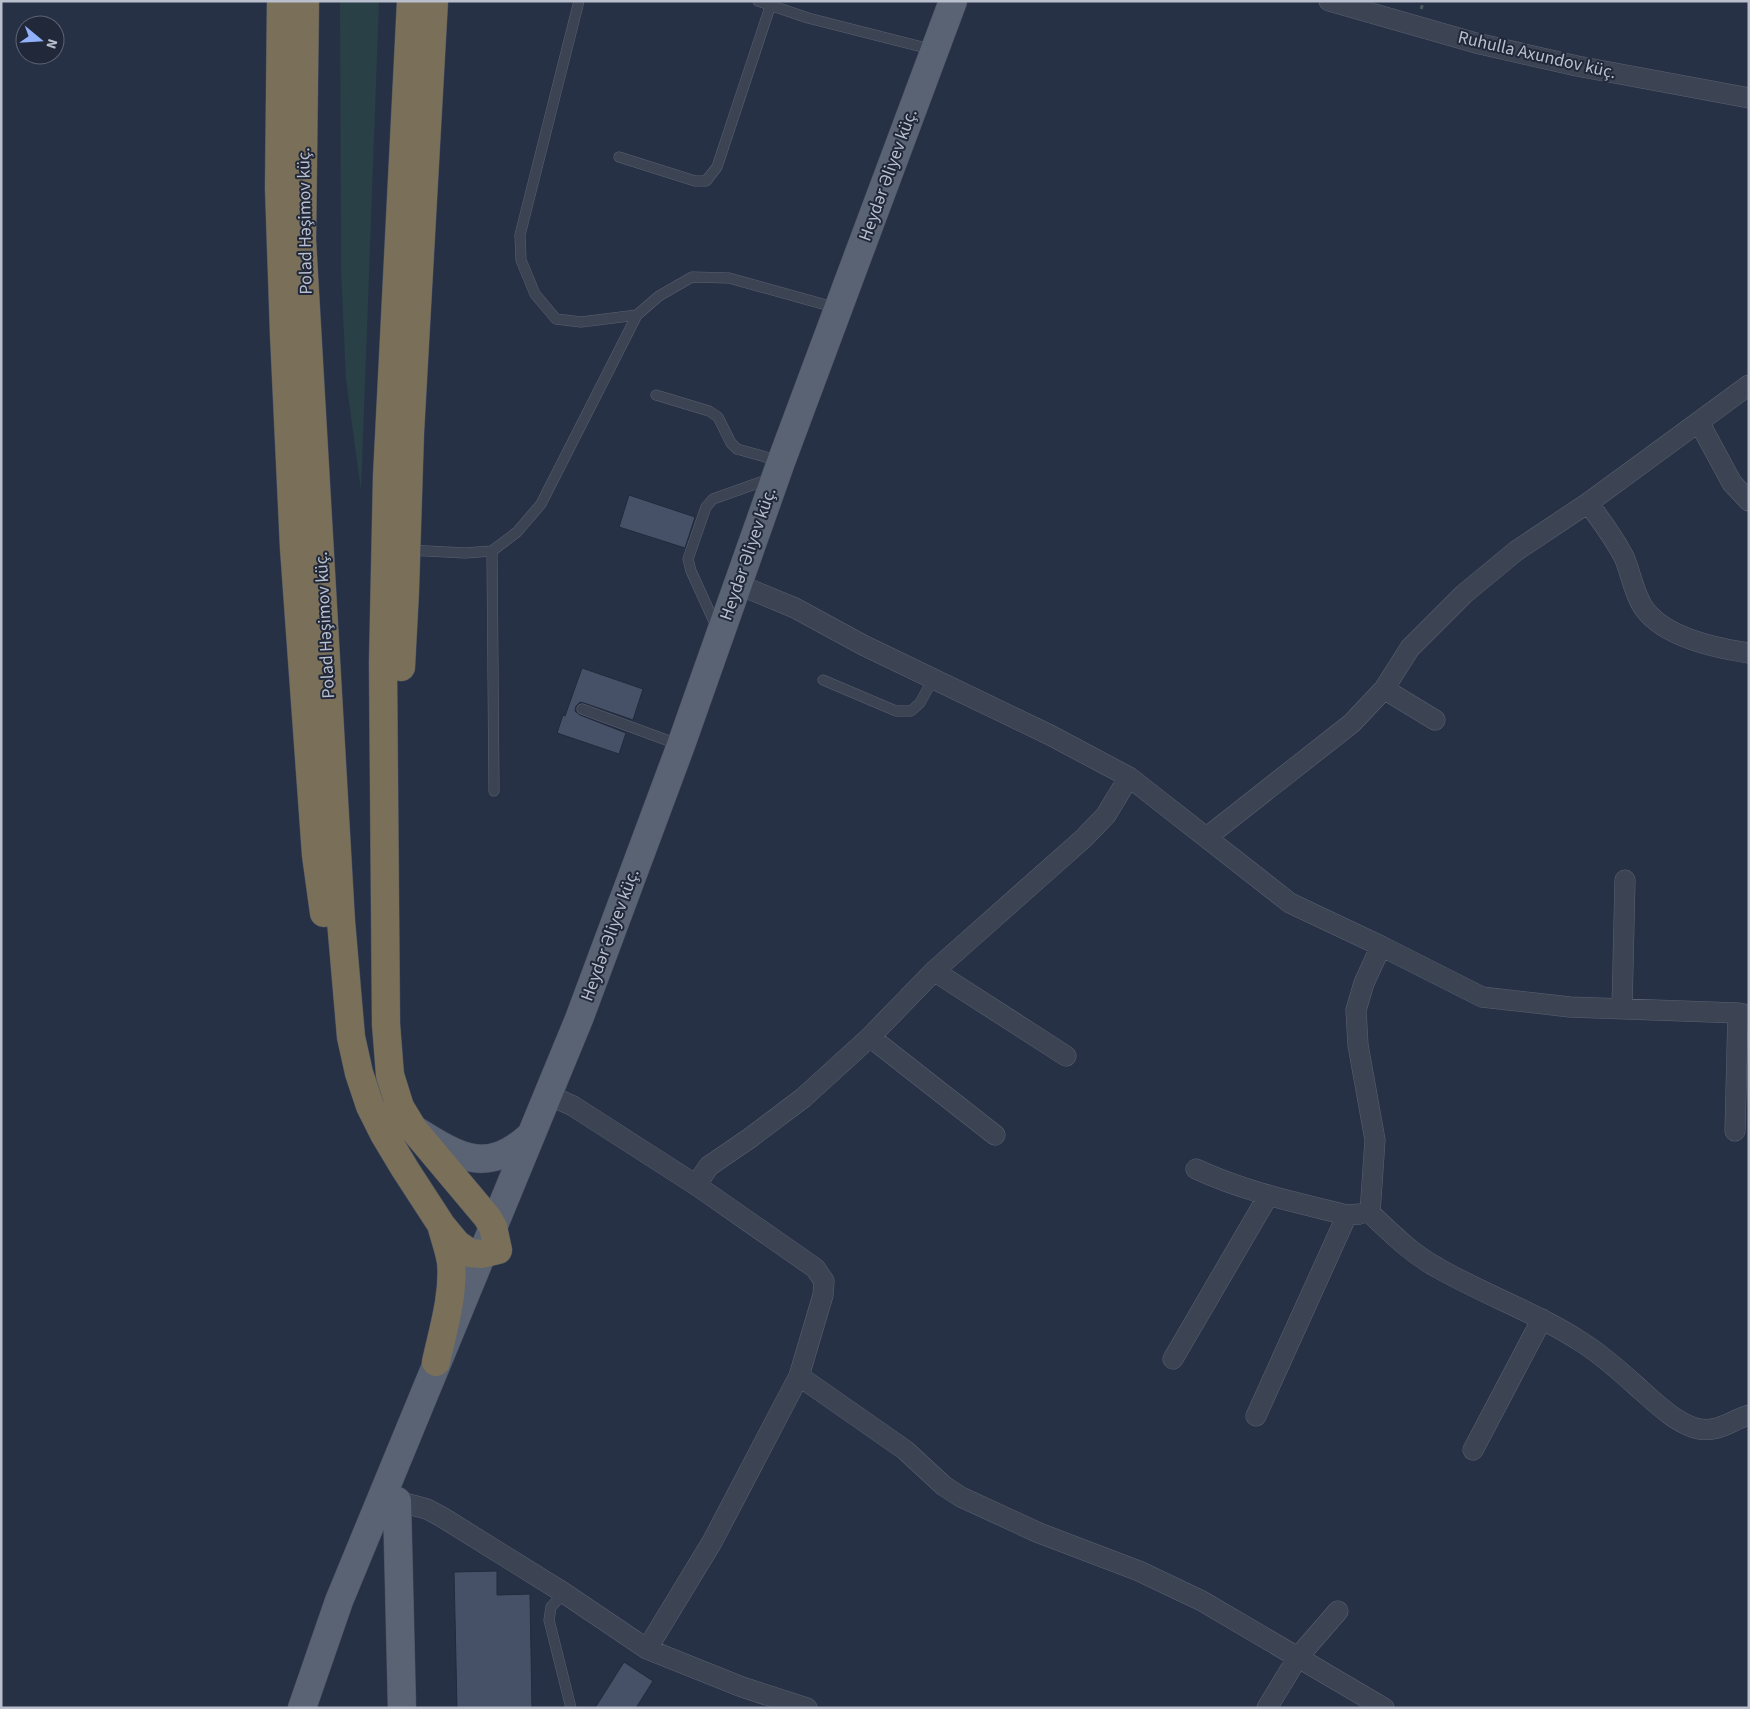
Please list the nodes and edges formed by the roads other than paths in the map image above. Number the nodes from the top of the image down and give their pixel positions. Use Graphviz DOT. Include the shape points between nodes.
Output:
graph roads {
  1 [pos="281,1"];
  2 [pos="305,1"];
  3 [pos="310,1"];
  4 [pos="405,1"];
  5 [pos="411,1"];
  6 [pos="434,1"];
  7 [pos="579,1"];
  8 [pos="758,1"];
  9 [pos="953,1"];
  10 [pos="1329,1"];
  11 [pos="771,4"];
  12 [pos="934,50"];
  13 [pos="303,60"];
  14 [pos="406,76"];
  15 [pos="1749,98"];
  16 [pos="619,157"];
  17 [pos="838,308"];
  18 [pos="637,315"];
  19 [pos="1749,385"];
  20 [pos="656,396"];
  21 [pos="1699,422"];
  22 [pos="778,469"];
  23 [pos="1749,501"];
  24 [pos="1588,503"];
  25 [pos="406,550"];
  26 [pos="492,550"];
  27 [pos="737,584"];
  28 [pos="719,635"];
  29 [pos="1749,653"];
  30 [pos="933,679"];
  31 [pos="824,680"];
  32 [pos="1384,689"];
  33 [pos="582,709"];
  34 [pos="1435,720"];
  35 [pos="681,745"];
  36 [pos="1129,777"];
  37 [pos="494,791"];
  38 [pos="1207,837"];
  39 [pos="1625,880"];
  40 [pos="385,923"];
  41 [pos="1381,946"];
  42 [pos="934,970"];
  43 [pos="1622,1009"];
  44 [pos="1743,1014"];
  45 [pos="351,1037"];
  46 [pos="870,1037"];
  47 [pos="1066,1056"];
  48 [pos="546,1102"];
  49 [pos="414,1130"];
  50 [pos="1735,1131"];
  51 [pos="531,1135"];
  52 [pos="995,1135"];
  53 [pos="1196,1168"];
  54 [pos="696,1185"];
  55 [pos="1268,1196"];
  56 [pos="1370,1213"];
  57 [pos="1347,1215"];
  58 [pos="442,1226"];
  59 [pos="498,1250"];
  60 [pos="1542,1319"];
  61 [pos="1173,1359"];
  62 [pos="436,1362"];
  63 [pos="799,1376"];
  64 [pos="1749,1415"];
  65 [pos="1256,1416"];
  66 [pos="1473,1450"];
  67 [pos="397,1501"];
  68 [pos="564,1593"];
  69 [pos="1338,1611"];
  70 [pos="647,1649"];
  71 [pos="1298,1657"];
  72 [pos="742,1687"];
  73 [pos="302,1708"];
  74 [pos="313,1708"];
  75 [pos="402,1708"];
  76 [pos="571,1708"];
  77 [pos="775,1708"];
  78 [pos="807,1708"];
  79 [pos="1267,1708"];
  80 [pos="1384,1708"];
  1 -- 45 [label="highway" via="279,188 294,548 316,855 334,971"];
  2 -- 13 [label="highway, Polad Həşimov küç."];
  3 -- 13 [label="highway"];
  4 -- 14 [label="highway"];
  5 -- 14 [label="highway"];
  6 -- 25 [label="highway"];
  7 -- 18 [label="lane" via="520,235 521,260 535,294 556,319 581,322"];
  8 -- 11 [label="lane"];
  9 -- 12 [label="main road, Heydər Əliyev küç."];
  10 -- 15 [label="street, Ruhulla Axundov küç." via="1476,43 1577,66"];
  11 -- 12 [label="lane"];
  11 -- 16 [label="lane" via="717,167 706,181 695,181"];
  12 -- 17 [label="main road, Heydər Əliyev küç."];
  13 -- 45 [label="highway, Polad Həşimov küç." via="302,240 341,922"];
  14 -- 40 [label="highway" via="386,487 383,664"];
  17 -- 18 [label="lane" via="728,278 692,277 659,296"];
  17 -- 22 [label="main road, Heydər Əliyev küç."];
  18 -- 26 [label="lane" via="541,504 517,532"];
  19 -- 21 [label="street"];
  20 -- 22 [label="lane" via="709,411 718,417 738,449"];
  21 -- 23 [label="street" via="1732,483"];
  21 -- 24 [label="street"];
  22 -- 27 [label="main road, Heydər Əliyev küç."];
  22 -- 28 [label="lane" via="713,499 706,507 688,559"];
  24 -- 29 [label="street" via="1624,558 1644,607 1660,624 1680,635 1724,650"];
  24 -- 32 [label="street" via="1516,551 1464,594 1410,648"];
  25 -- 26 [label="lane" via="465,553"];
  25 -- 40 [label="highway"];
  26 -- 37 [label="lane"];
  27 -- 28 [label="main road, Heydər Əliyev küç."];
  27 -- 30 [label="street" via="795,608"];
  28 -- 35 [label="main road, Heydər Əliyev küç."];
  30 -- 31 [label="lane" via="920,703 911,711 896,711"];
  30 -- 36 [label="street"];
  32 -- 34 [label="street"];
  32 -- 38 [label="street" via="1352,724"];
  33 -- 35 [label="lane"];
  35 -- 48 [label="main road, Heydər Əliyev küç."];
  36 -- 38 [label="street"];
  36 -- 42 [label="street" via="1106,815 1084,838"];
  38 -- 41 [label="street" via="1290,902"];
  39 -- 43 [label="street"];
  40 -- 49 [label="highway" via="390,1075 400,1107"];
  41 -- 43 [label="street" via="1482,997 1570,1008"];
  41 -- 56 [label="street" via="1356,1010 1358,1045 1375,1140"];
  42 -- 46 [label="street"];
  42 -- 47 [label="street"];
  43 -- 44 [label="street"];
  44 -- 50 [label="street"];
  45 -- 58 [label="highway, Polad Həşimov küç." via="370,1106"];
  46 -- 52 [label="street"];
  46 -- 54 [label="street" via="803,1098 709,1166"];
  48 -- 51 [label="main road"];
  48 -- 54 [label="street" via="573,1106"];
  48 -- 59 [label="main road"];
  49 -- 51 [label="main road" via="473,1159 494,1159 509,1153"];
  49 -- 59 [label="highway" via="487,1216"];
  51 -- 62 [label="main road"];
  53 -- 55 [label="street"];
  54 -- 63 [label="street" via="815,1268 824,1281 823,1295"];
  55 -- 57 [label="street"];
  55 -- 61 [label="street"];
  56 -- 57 [label="street"];
  56 -- 60 [label="street" via="1437,1268"];
  57 -- 65 [label="street"];
  58 -- 59 [label="highway" via="457,1244 470,1252 482,1254"];
  58 -- 62 [label="highway" via="451,1262 451,1283"];
  59 -- 67 [label="main road"];
  60 -- 64 [label="street" via="1611,1363 1670,1415 1684,1423 1712,1430"];
  60 -- 66 [label="street"];
  62 -- 73 [label="main road" via="339,1600"];
  63 -- 70 [label="street" via="712,1542"];
  63 -- 71 [label="street" via="905,1450 944,1486 961,1497 1039,1533 1140,1571 1202,1601"];
  67 -- 68 [label="street" via="427,1509 442,1517"];
  67 -- 74 [label="main road"];
  67 -- 75 [label="main road"];
  68 -- 70 [label="street"];
  68 -- 76 [label="lane" via="551,1607 549,1620"];
  69 -- 71 [label="street"];
  70 -- 72 [label="street"];
  71 -- 79 [label="street"];
  71 -- 80 [label="street"];
  72 -- 77 [label="street"];
  72 -- 78 [label="street"];
}
